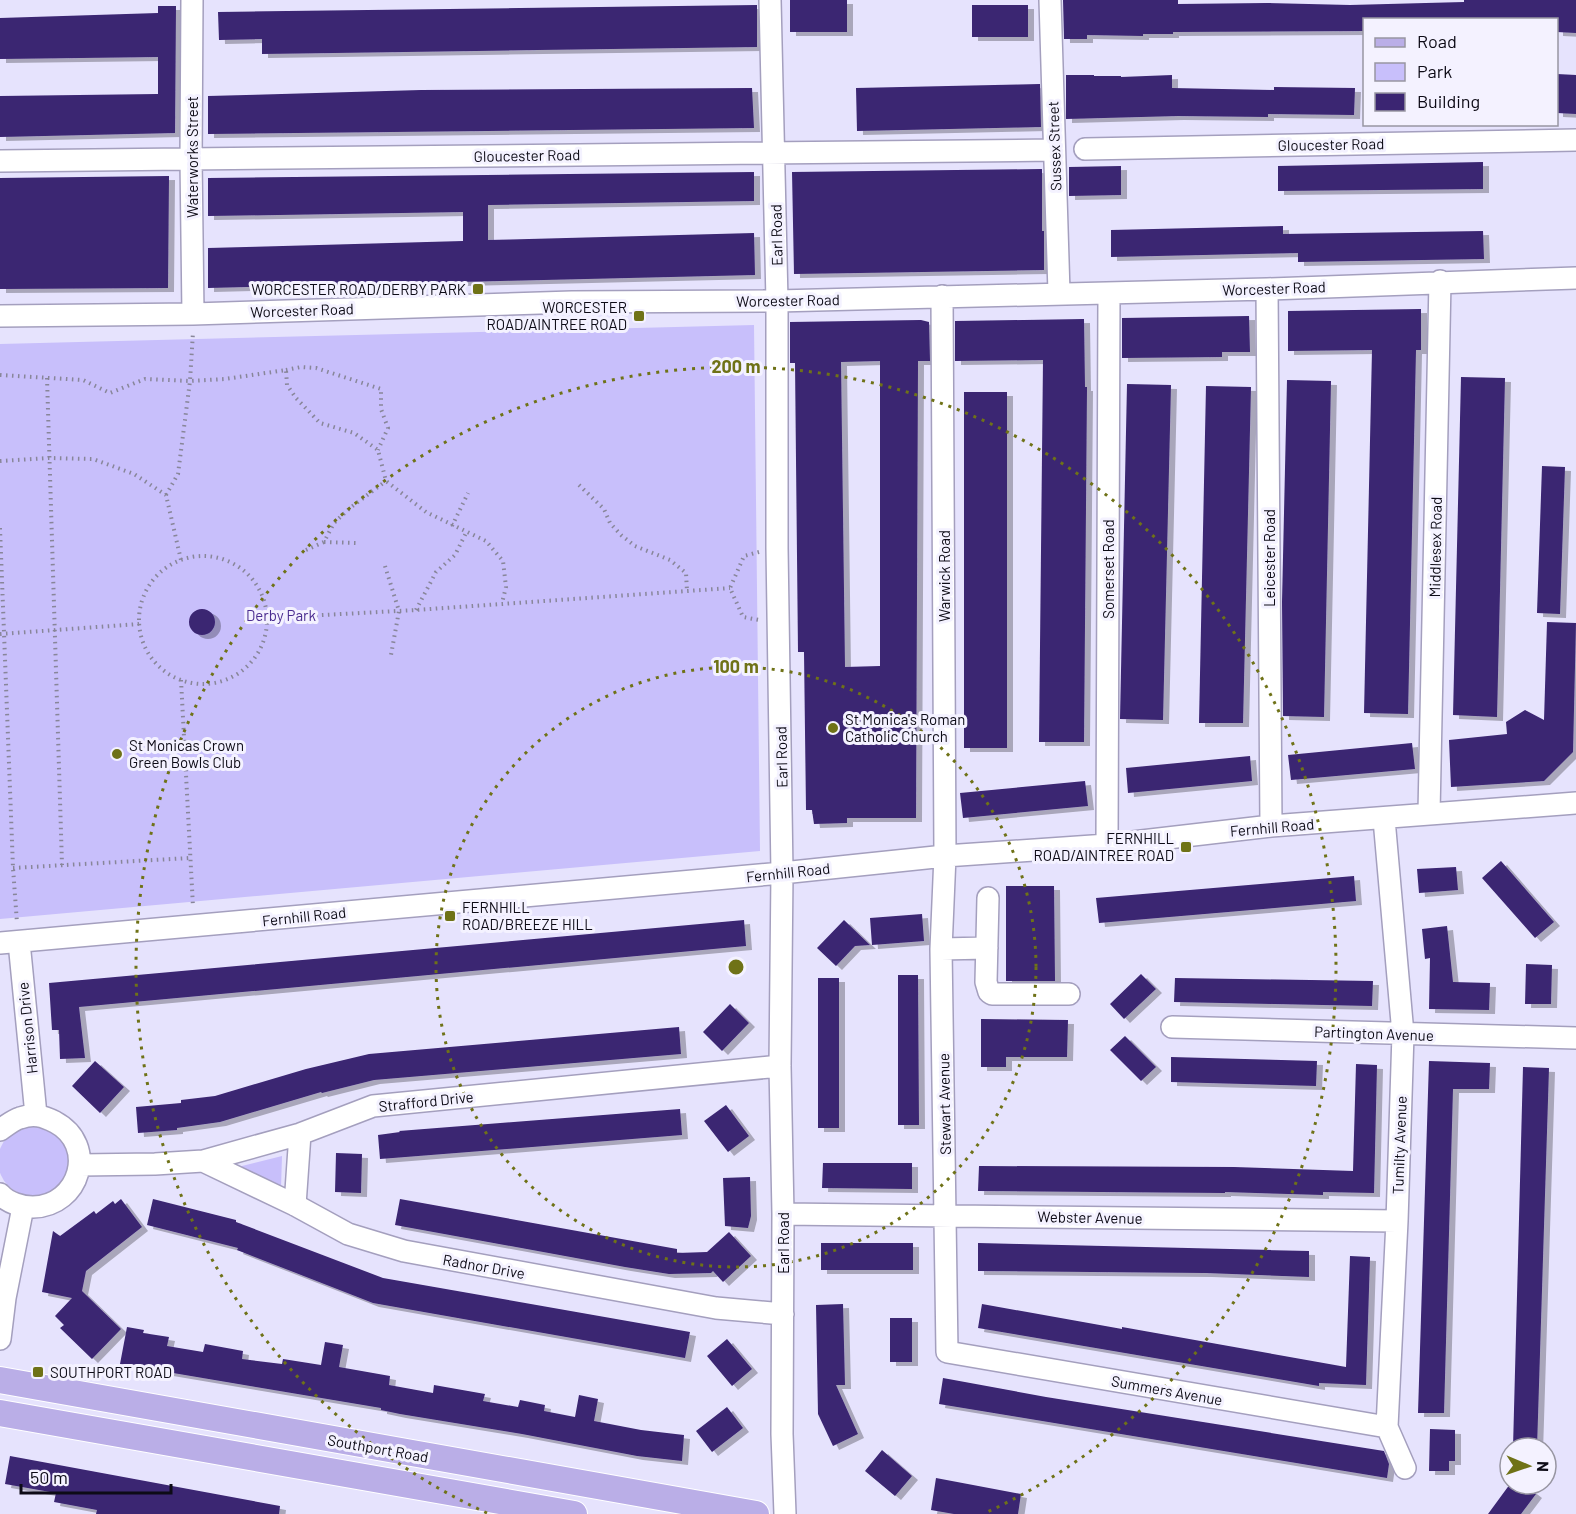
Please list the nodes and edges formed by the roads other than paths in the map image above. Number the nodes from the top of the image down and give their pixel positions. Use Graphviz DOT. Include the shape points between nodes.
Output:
graph roads {
  1 [pos="192,0"];
  2 [pos="770,0"];
  3 [pos="1050,0"];
  4 [pos="1576,140"];
  5 [pos="1085,149"];
  6 [pos="1054,150"];
  7 [pos="775,153"];
  8 [pos="191,159"];
  9 [pos="0,161"];
  10 [pos="1576,278"];
  11 [pos="1440,282"];
  12 [pos="1267,289"];
  13 [pos="1059,293"];
  14 [pos="1109,293"];
  15 [pos="942,296"];
  16 [pos="777,301"];
  17 [pos="193,314"];
  18 [pos="0,316"];
  19 [pos="1576,803"];
  20 [pos="1429,813"];
  21 [pos="1384,819"];
  22 [pos="1271,826"];
  23 [pos="1107,844"];
  24 [pos="945,856"];
  25 [pos="782,873"];
  26 [pos="988,898"];
  27 [pos="10,943"];
  28 [pos="987,948"];
  29 [pos="941,949"];
  30 [pos="1069,994"];
  31 [pos="1172,1027"];
  32 [pos="1403,1034"];
  33 [pos="1576,1038"];
  34 [pos="780,1066"];
  35 [pos="36,1115"];
  36 [pos="0,1130"];
  37 [pos="300,1134"];
  38 [pos="203,1161"];
  39 [pos="80,1165"];
  40 [pos="0,1194"];
  41 [pos="295,1205"];
  42 [pos="23,1207"];
  43 [pos="783,1214"];
  44 [pos="946,1216"];
  45 [pos="1397,1221"];
  46 [pos="783,1314"];
  47 [pos="0,1339"];
  48 [pos="946,1352"];
  49 [pos="0,1380"];
  50 [pos="0,1413"];
  51 [pos="1387,1427"];
  52 [pos="1405,1468"];
  53 [pos="542,1477"];
  54 [pos="536,1511"];
  55 [pos="574,1514"];
  56 [pos="756,1514"];
  57 [pos="785,1514"];
  1 -- 8 [label="street, Waterworks Street"];
  2 -- 7 [label="street, Earl Road"];
  3 -- 6 [label="street, Sussex Street"];
  4 -- 5 [label="street, Gloucester Road"];
  6 -- 7 [label="street, Gloucester Road"];
  6 -- 13 [label="street, Sussex Street"];
  7 -- 8 [label="street, Gloucester Road"];
  7 -- 16 [label="street, Earl Road"];
  8 -- 9 [label="street, Gloucester Road"];
  8 -- 17 [label="street, Waterworks Street"];
  10 -- 11 [label="street, Worcester Road"];
  11 -- 12 [label="street, Worcester Road"];
  11 -- 20 [label="street, Middlesex Road"];
  12 -- 14 [label="street, Worcester Road"];
  12 -- 22 [label="street, Leicester Road"];
  13 -- 14 [label="street, Worcester Road"];
  13 -- 15 [label="street, Worcester Road"];
  14 -- 23 [label="street, Somerset Road"];
  15 -- 16 [label="street, Worcester Road"];
  15 -- 24 [label="street, Warwick Road"];
  16 -- 17 [label="street, Worcester Road" via="572,302"];
  16 -- 25 [label="street, Earl Road"];
  17 -- 18 [label="street, Worcester Road"];
  19 -- 20 [label="street, Fernhill Road"];
  20 -- 21 [label="street, Fernhill Road"];
  21 -- 22 [label="street, Fernhill Road"];
  21 -- 32 [label="street, Tumilty Avenue"];
  22 -- 23 [label="street, Fernhill Road"];
  23 -- 24 [label="street, Fernhill Road"];
  24 -- 25 [label="street, Fernhill Road"];
  24 -- 29 [label="street, Stewart Avenue"];
  25 -- 27 [label="street, Fernhill Road"];
  25 -- 34 [label="street, Earl Road"];
  26 -- 28 [label="street"];
  27 -- 35 [label="street, Harrison Drive"];
  28 -- 29 [label="street"];
  28 -- 30 [label="street" via="988,992"];
  29 -- 44 [label="street, Stewart Avenue"];
  31 -- 32 [label="street, Partington Avenue"];
  32 -- 33 [label="street, Partington Avenue"];
  32 -- 45 [label="street, Tumilty Avenue"];
  34 -- 37 [label="street, Strafford Drive" via="373,1106"];
  34 -- 43 [label="street, Earl Road"];
  35 -- 36 [label="street" via="18,1118"];
  35 -- 39 [label="street" via="64,1127 74,1140"];
  37 -- 38 [label="street, Strafford Drive"];
  37 -- 41 [label="street"];
  38 -- 39 [label="street, Strafford Drive"];
  38 -- 41 [label="street, Radnor Drive"];
  39 -- 42 [label="street" via="76,1180 60,1200 45,1207"];
  40 -- 42 [label="street"];
  41 -- 46 [label="street, Radnor Drive" via="348,1234 404,1251 716,1308"];
  42 -- 47 [label="street"];
  43 -- 44 [label="street, Webster Avenue"];
  43 -- 46 [label="street, Earl Road"];
  44 -- 45 [label="street, Webster Avenue"];
  44 -- 48 [label="street, Stewart Avenue"];
  45 -- 51 [label="street, Tumilty Avenue"];
  46 -- 57 [label="street, Earl Road"];
  48 -- 51 [label="street, Summers Avenue"];
  49 -- 53 [label="main road, Southport Road"];
  50 -- 54 [label="main road, Southport Road"];
  51 -- 52 [label="street, Tumilty Avenue"];
  53 -- 54 [label="street"];
  53 -- 56 [label="main road, Southport Road"];
  54 -- 55 [label="main road, Southport Road"];
}
